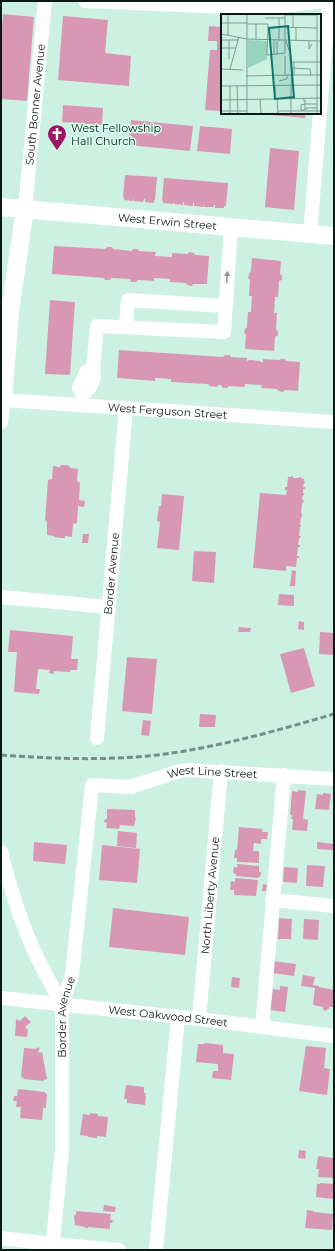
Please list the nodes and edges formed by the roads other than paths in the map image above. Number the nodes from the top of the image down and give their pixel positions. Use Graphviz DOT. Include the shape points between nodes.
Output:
graph roads {
  1 [pos="45,1"];
  2 [pos="85,1"];
  3 [pos="324,1"];
  4 [pos="329,1"];
  5 [pos="293,3"];
  6 [pos="321,100"];
  7 [pos="320,114"];
  8 [pos="1,207"];
  9 [pos="25,209"];
  10 [pos="231,227"];
  11 [pos="310,235"];
  12 [pos="334,236"];
  13 [pos="225,306"];
  14 [pos="126,327"];
  15 [pos="5,330"];
  16 [pos="2,400"];
  17 [pos="82,400"];
  18 [pos="126,409"];
  19 [pos="1,422"];
  20 [pos="334,422"];
  21 [pos="1,597"];
  22 [pos="109,607"];
  23 [pos="97,738"];
  24 [pos="221,771"];
  25 [pos="284,775"];
  26 [pos="334,779"];
  27 [pos="92,785"];
  28 [pos="1,852"];
  29 [pos="272,900"];
  30 [pos="334,906"];
  31 [pos="1,998"];
  32 [pos="62,1004"];
  33 [pos="178,1017"];
  34 [pos="199,1019"];
  35 [pos="262,1027"];
  36 [pos="334,1036"];
  37 [pos="1,1238"];
  38 [pos="52,1247"];
  39 [pos="119,1250"];
  40 [pos="156,1250"];
  1 -- 9 [label="street, South Bonner Avenue"];
  2 -- 5 [label="street" via="252,8"];
  3 -- 5 [label="street"];
  4 -- 6 [label="street"];
  7 -- 11 [label="street"];
  8 -- 9 [label="main road, West Erwin Street"];
  9 -- 10 [label="main road, West Erwin Street"];
  9 -- 15 [label="main road"];
  10 -- 11 [label="main road, West Erwin Street"];
  13 -- 10 [label="street, one-way"];
  11 -- 12 [label="main road, West Erwin Street"];
  13 -- 14 [label="street" via="224,332"];
  13 -- 14 [label="street" via="128,300"];
  14 -- 17 [label="street" via="98,326 93,369 86,372 79,388"];
  15 -- 16 [label="main road"];
  16 -- 17 [label="street, West Ferguson Street"];
  16 -- 19 [label="street"];
  17 -- 18 [label="street, West Ferguson Street"];
  18 -- 20 [label="street, West Ferguson Street"];
  18 -- 22 [label="street, Border Avenue"];
  21 -- 22 [label="street"];
  22 -- 23 [label="street, Border Avenue"];
  24 -- 25 [label="street, West Line Street"];
  24 -- 27 [label="street, West Line Street" via="180,770 130,787"];
  24 -- 34 [label="street, North Liberty Avenue"];
  25 -- 26 [label="street, West Line Street"];
  25 -- 29 [label="street"];
  27 -- 32 [label="street, Border Avenue" via="72,975"];
  28 -- 32 [label="street" via="30,943"];
  29 -- 30 [label="street"];
  29 -- 35 [label="street"];
  31 -- 32 [label="street, West Oakwood Street"];
  32 -- 33 [label="street, West Oakwood Street"];
  32 -- 38 [label="street, Border Avenue" via="62,1150"];
  33 -- 34 [label="street, West Oakwood Street"];
  33 -- 40 [label="street"];
  34 -- 35 [label="street, West Oakwood Street"];
  35 -- 36 [label="street, West Oakwood Street"];
  37 -- 38 [label="street"];
  38 -- 39 [label="street"];
}
